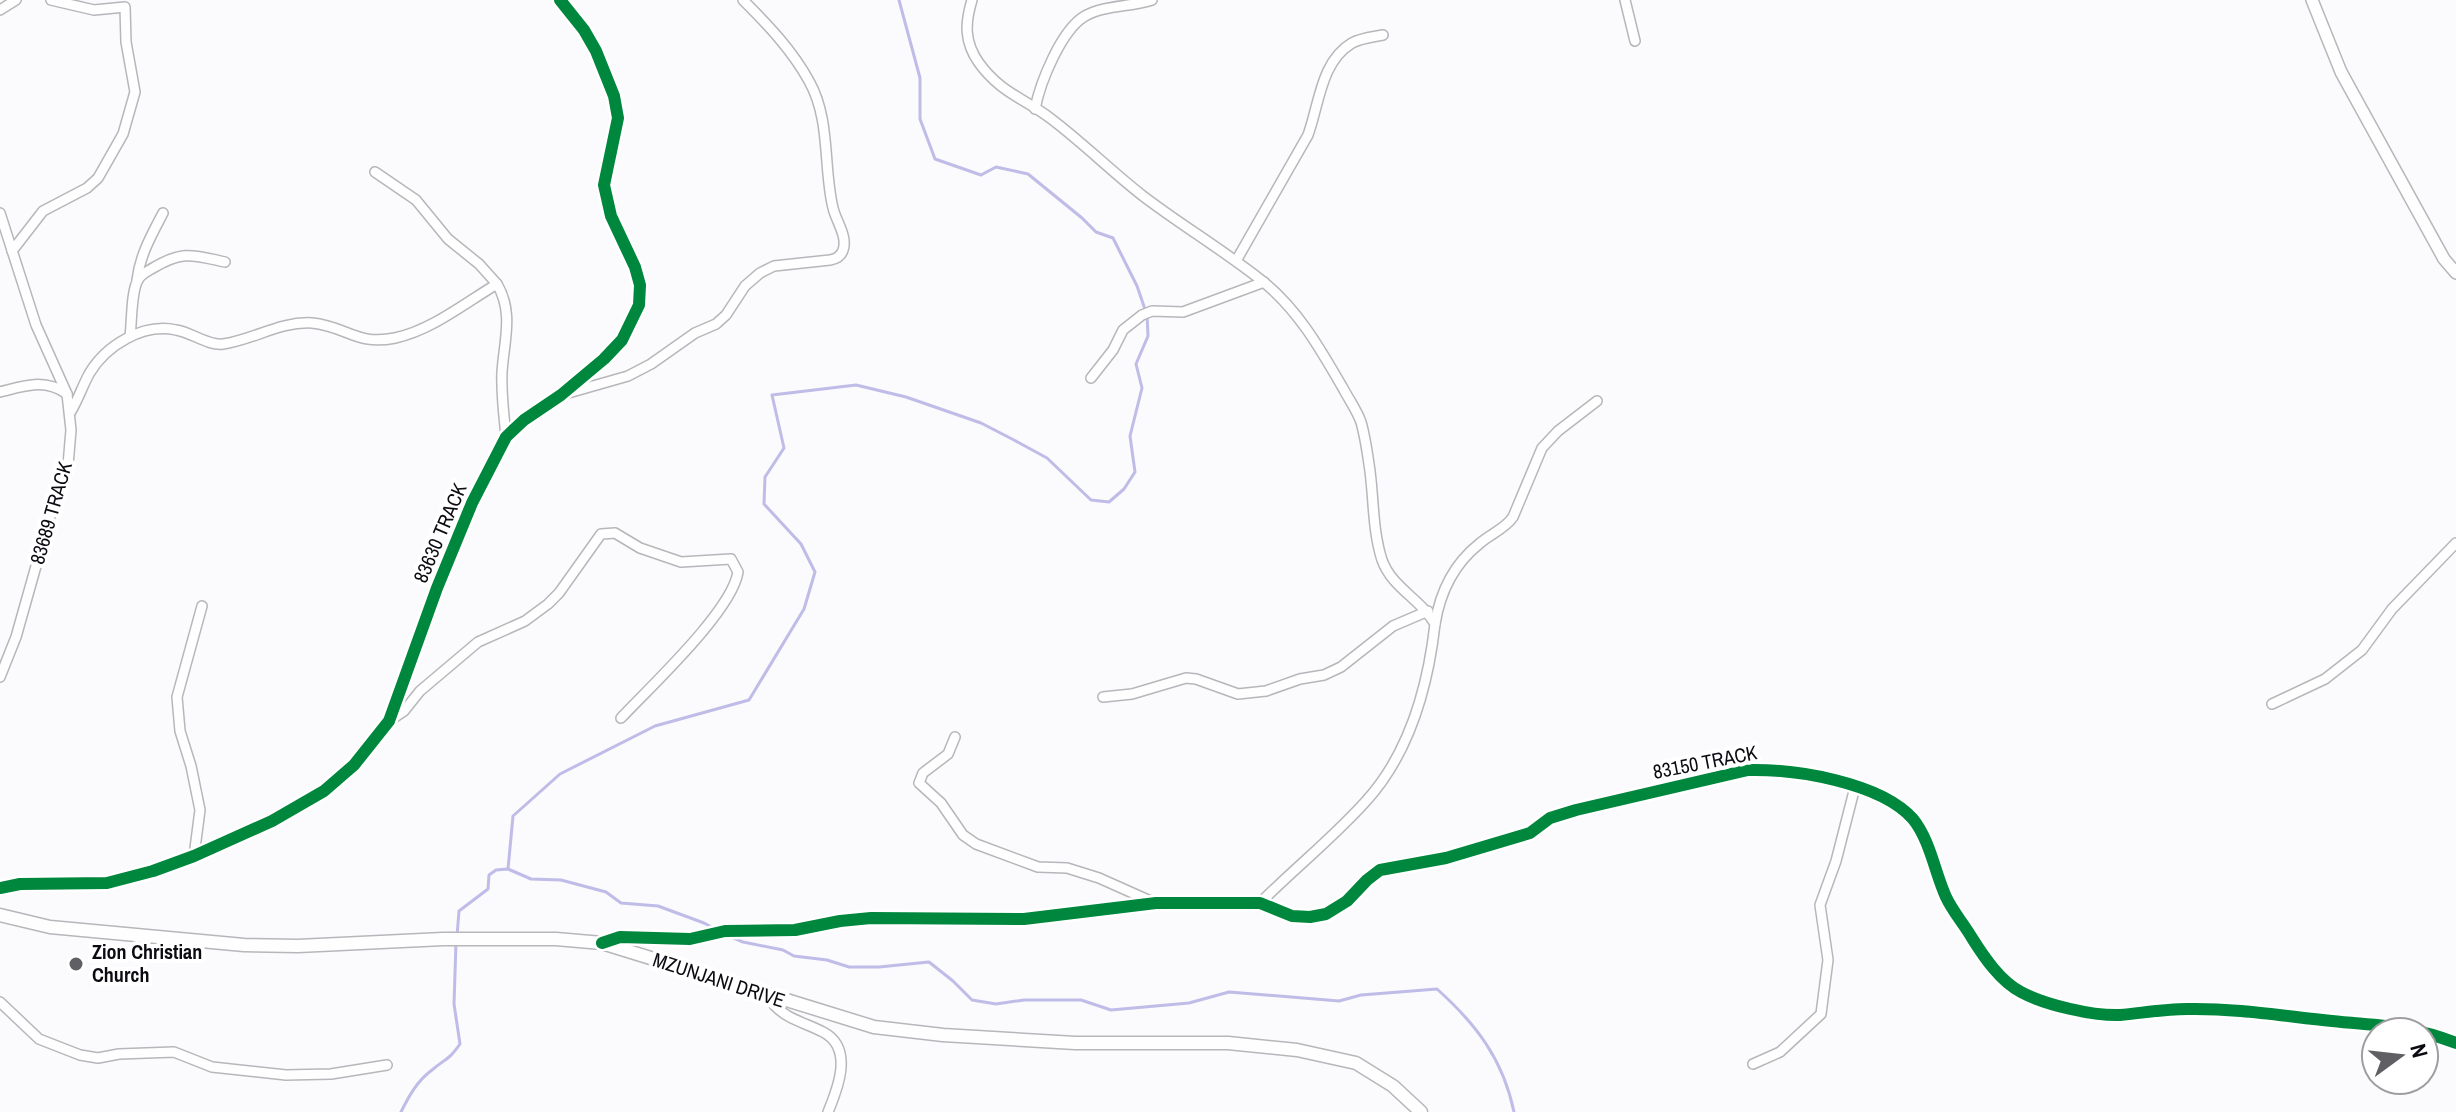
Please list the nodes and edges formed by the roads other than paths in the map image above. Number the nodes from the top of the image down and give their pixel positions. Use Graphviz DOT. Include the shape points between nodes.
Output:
graph roads {
  1 [pos="16,0"];
  2 [pos="51,0"];
  3 [pos="560,0"];
  4 [pos="743,0"];
  5 [pos="972,0"];
  6 [pos="1152,0"];
  7 [pos="1625,0"];
  8 [pos="2312,0"];
  9 [pos="124,4"];
  10 [pos="0,10"];
  11 [pos="1383,35"];
  12 [pos="1635,41"];
  13 [pos="1035,109"];
  14 [pos="375,172"];
  15 [pos="0,213"];
  16 [pos="163,213"];
  17 [pos="4,239"];
  18 [pos="12,251"];
  19 [pos="1236,261"];
  20 [pos="225,262"];
  21 [pos="2456,273"];
  22 [pos="137,280"];
  23 [pos="1264,282"];
  24 [pos="497,284"];
  25 [pos="130,336"];
  26 [pos="1091,378"];
  27 [pos="0,392"];
  28 [pos="67,394"];
  29 [pos="561,395"];
  30 [pos="1597,401"];
  31 [pos="70,413"];
  32 [pos="506,437"];
  33 [pos="2456,543"];
  34 [pos="202,606"];
  35 [pos="1428,611"];
  36 [pos="1435,624"];
  37 [pos="0,677"];
  38 [pos="1103,697"];
  39 [pos="2272,704"];
  40 [pos="621,718"];
  41 [pos="389,721"];
  42 [pos="955,737"];
  43 [pos="1855,787"];
  44 [pos="194,856"];
  45 [pos="0,888"];
  46 [pos="1156,903"];
  47 [pos="1260,903"];
  48 [pos="0,915"];
  49 [pos="602,943"];
  50 [pos="775,997"];
  51 [pos="0,1002"];
  52 [pos="2456,1043"];
  53 [pos="1753,1064"];
  54 [pos="387,1065"];
  55 [pos="828,1112"];
  56 [pos="1421,1112"];
  1 -- 10 [label="street"];
  2 -- 9 [label="street" via="94,10"];
  3 -- 29 [label="street, 83630 TRACK" via="590,40 614,96 618,118 604,185 640,285 639,305 622,340"];
  4 -- 29 [label="street" via="778,36 817,99 843,252 838,258 774,266 760,273 716,324 651,364"];
  5 -- 13 [label="street" via="966,27 977,61 1011,96"];
  6 -- 13 [label="street" via="1098,11 1078,22 1045,72"];
  7 -- 12 [label="street"];
  8 -- 21 [label="street" via="2341,72"];
  9 -- 18 [label="street" via="135,92 123,134 98,178 43,211"];
  11 -- 19 [label="street" via="1351,44 1332,65 1319,89 1308,135"];
  13 -- 19 [label="street"];
  14 -- 24 [label="street" via="416,200 448,239"];
  15 -- 17 [label="street, 83689 TRACK"];
  16 -- 22 [label="street" via="144,248"];
  17 -- 18 [label="street, 83689 TRACK"];
  18 -- 28 [label="street, 83689 TRACK" via="36,325"];
  19 -- 23 [label="street"];
  20 -- 22 [label="street" via="197,254 178,256"];
  22 -- 25 [label="street"];
  23 -- 26 [label="street" via="1183,312 1147,313 1123,330"];
  23 -- 35 [label="street" via="1323,351 1353,405 1365,440 1383,562 1405,592"];
  24 -- 25 [label="street" via="434,323 388,339 359,339 311,323 289,324 219,345 164,327"];
  24 -- 32 [label="street" via="508,322 502,395"];
  25 -- 31 [label="street" via="89,373"];
  27 -- 28 [label="street" via="47,384"];
  28 -- 31 [label="street, 83689 TRACK"];
  29 -- 32 [label="street, 83630 TRACK"];
  30 -- 36 [label="street" via="1542,448 1509,523 1477,545 1445,584"];
  31 -- 37 [label="street, 83689 TRACK" via="68,465"];
  32 -- 41 [label="street, 83630 TRACK" via="472,503"];
  33 -- 39 [label="street" via="2392,609 2362,650 2325,679"];
  34 -- 44 [label="street" via="177,697 200,810"];
  35 -- 36 [label="street"];
  35 -- 38 [label="street" via="1393,626 1341,667 1266,691 1238,694 1186,678"];
  36 -- 47 [label="street" via="1429,675 1389,771 1361,806"];
  40 -- 41 [label="street" via="734,587 738,572 731,559 673,560 615,533 601,534 542,609 478,642"];
  41 -- 44 [label="street, 83630 TRACK" via="354,765 324,791"];
  42 -- 46 [label="street" via="948,754 923,773 919,783 963,835 1003,856 1038,867 1067,868"];
  43 -- 47 [label="street, 83150 TRACK" via="1790,772 1748,770 1550,818 1530,833 1446,858 1392,866 1326,914 1292,916"];
  43 -- 52 [label="street, 83150 TRACK" via="1887,800 1913,819 1959,919 1992,966 2021,992 2117,1015 2240,1010 2404,1027"];
  43 -- 53 [label="street" via="1820,905 1828,960 1821,1014 1780,1052"];
  44 -- 45 [label="street, 83630 TRACK" via="107,883"];
  46 -- 47 [label="street, 83150 TRACK"];
  46 -- 49 [label="street, 83150 TRACK" via="1024,919 871,918 795,930 725,931 690,939 620,937"];
  48 -- 49 [label="main road, MZUNJANI DRIVE" via="50,927 244,945 443,939"];
  49 -- 50 [label="main road, MZUNJANI DRIVE"];
  50 -- 55 [label="street" via="774,1005 784,1016 825,1033 836,1044 842,1073"];
  50 -- 56 [label="main road, MZUNJANI DRIVE" via="874,1027 943,1035 1075,1043 1228,1043 1297,1050 1356,1063"];
  51 -- 54 [label="street" via="39,1039 98,1058 174,1052 212,1067 286,1075"];
}
